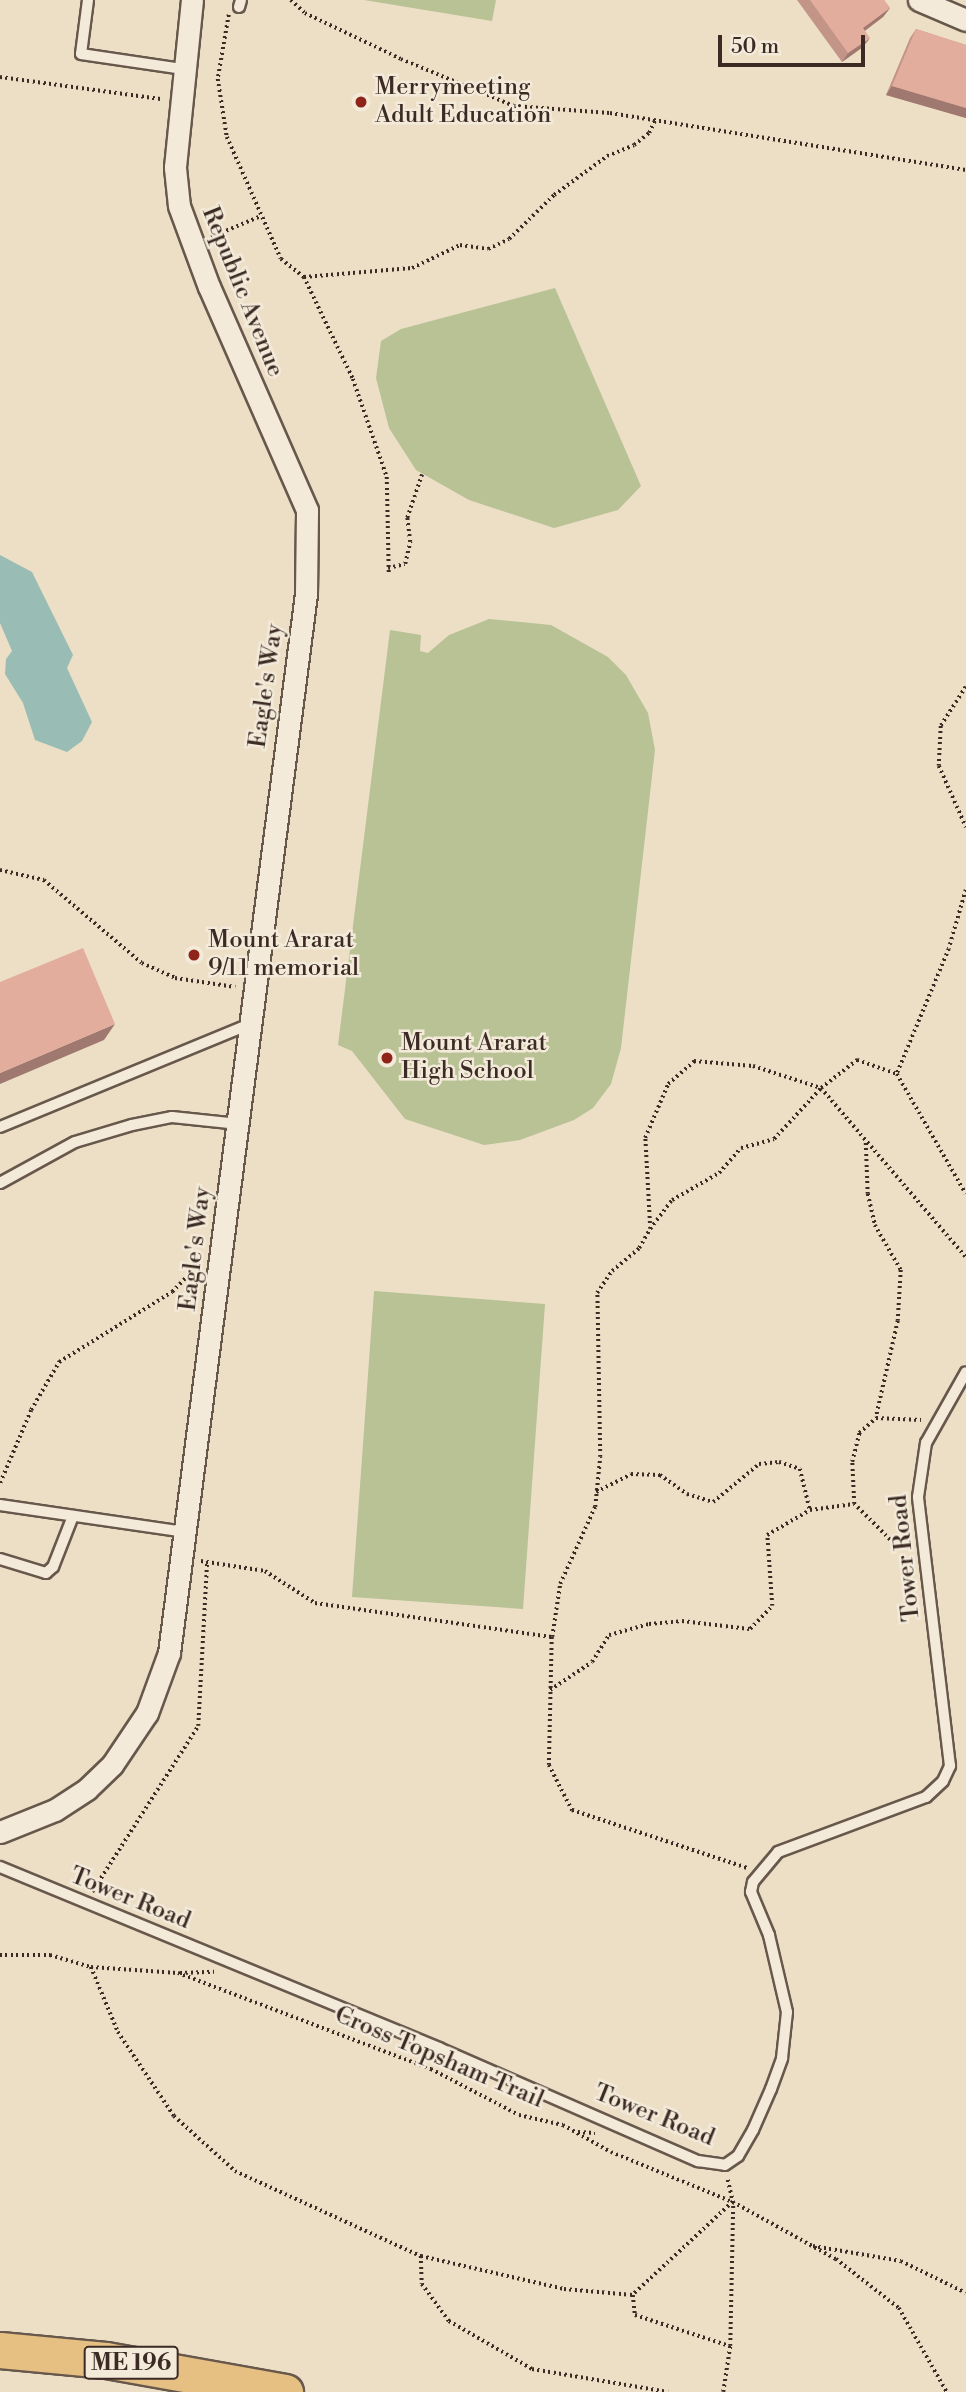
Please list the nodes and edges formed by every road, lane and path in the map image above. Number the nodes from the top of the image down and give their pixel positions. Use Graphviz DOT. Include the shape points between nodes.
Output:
graph roads {
  1 [pos="88,0"];
  2 [pos="192,0"];
  3 [pos="291,0"];
  4 [pos="919,0"];
  5 [pos="240,4"];
  6 [pos="966,20"];
  7 [pos="182,69"];
  8 [pos="0,77"];
  9 [pos="180,102"];
  10 [pos="655,120"];
  11 [pos="966,170"];
  12 [pos="261,216"];
  13 [pos="193,244"];
  14 [pos="304,277"];
  15 [pos="422,474"];
  16 [pos="388,568"];
  17 [pos="389,576"];
  18 [pos="306,594"];
  19 [pos="966,687"];
  20 [pos="966,827"];
  21 [pos="0,870"];
  22 [pos="966,890"];
  23 [pos="235,987"];
  24 [pos="248,1025"];
  25 [pos="897,1074"];
  26 [pos="821,1088"];
  27 [pos="239,1124"];
  28 [pos="0,1127"];
  29 [pos="866,1141"];
  30 [pos="0,1183"];
  31 [pos="966,1194"];
  32 [pos="650,1229"];
  33 [pos="966,1257"];
  34 [pos="204,1259"];
  35 [pos="966,1372"];
  36 [pos="876,1418"];
  37 [pos="934,1423"];
  38 [pos="0,1483"];
  39 [pos="596,1492"];
  40 [pos="854,1504"];
  41 [pos="0,1505"];
  42 [pos="810,1510"];
  43 [pos="73,1516"];
  44 [pos="186,1532"];
  45 [pos="925,1553"];
  46 [pos="182,1558"];
  47 [pos="0,1559"];
  48 [pos="207,1562"];
  49 [pos="552,1637"];
  50 [pos="550,1690"];
  51 [pos="0,1832"];
  52 [pos="0,1867"];
  53 [pos="760,1872"];
  54 [pos="85,1903"];
  55 [pos="0,1955"];
  56 [pos="91,1967"];
  57 [pos="726,2165"];
  58 [pos="733,2202"];
  59 [pos="810,2245"];
  60 [pos="421,2256"];
  61 [pos="966,2293"];
  62 [pos="633,2295"];
  63 [pos="730,2346"];
  64 [pos="0,2350"];
  65 [pos="285,2392"];
  66 [pos="668,2392"];
  67 [pos="723,2392"];
  68 [pos="947,2392"];
  1 -- 7 [label="lane" via="81,54"];
  2 -- 7 [label="street, Republic Avenue"];
  3 -- 10 [label="path" via="305,13 401,59 514,106"];
  4 -- 6 [label="street"];
  5 -- 12 [label="path" via="225,19 218,79 227,137"];
  7 -- 9 [label="street, Republic Avenue"];
  8 -- 9 [label="path"];
  9 -- 13 [label="street, Republic Avenue" via="175,167 179,206"];
  10 -- 11 [label="path"];
  10 -- 14 [label="path" via="635,145 607,156 554,195 509,239 488,249 460,244 412,268"];
  12 -- 13 [label="path"];
  12 -- 14 [label="path" via="281,259"];
  13 -- 18 [label="street, Republic Avenue" via="307,510"];
  14 -- 16 [label="path" via="353,379 383,462"];
  15 -- 16 [label="path" via="407,518 410,542 405,564"];
  16 -- 17 [label="path"];
  18 -- 24 [label="street, Eagle's Way"];
  19 -- 20 [label="path" via="941,726 939,766"];
  21 -- 23 [label="path" via="44,880 142,963 175,978"];
  22 -- 25 [label="path" via="949,949"];
  24 -- 27 [label="street, Eagle's Way"];
  24 -- 28 [label="lane"];
  25 -- 26 [label="path" via="857,1060"];
  25 -- 31 [label="path"];
  26 -- 29 [label="path"];
  26 -- 32 [label="path" via="774,1139 741,1148 719,1173 672,1200"];
  26 -- 32 [label="path" via="752,1066 694,1061 668,1084 645,1138"];
  27 -- 30 [label="lane" via="172,1117 132,1125 75,1142"];
  27 -- 44 [label="street, Eagle's Way"];
  29 -- 33 [label="path"];
  29 -- 36 [label="path" via="868,1194 875,1225 901,1270 898,1321"];
  32 -- 39 [label="path" via="639,1248 612,1271 597,1293 600,1457"];
  34 -- 38 [label="path" via="172,1292 59,1362 31,1410"];
  35 -- 37 [label="lane, Tower Road"];
  36 -- 37 [label="path"];
  36 -- 40 [label="path" via="859,1433 852,1462"];
  37 -- 45 [label="lane, Tower Road" via="922,1458 918,1497"];
  39 -- 42 [label="path" via="631,1474 660,1475 687,1494 713,1502 760,1464 779,1462 800,1469"];
  39 -- 49 [label="path" via="594,1507 559,1584"];
  40 -- 42 [label="path"];
  40 -- 45 [label="path" via="890,1540"];
  41 -- 43 [label="lane"];
  42 -- 50 [label="path" via="767,1535 772,1606 750,1629 682,1621 609,1635 592,1662"];
  43 -- 44 [label="lane"];
  43 -- 47 [label="lane" via="53,1567 46,1573"];
  44 -- 46 [label="street, Eagle's Way"];
  45 -- 53 [label="lane, Tower Road" via="951,1752 943,1781 926,1797 778,1852"];
  46 -- 48 [label="path"];
  46 -- 51 [label="street, Eagle's Way" via="160,1686 132,1741 87,1789 55,1810"];
  48 -- 49 [label="path" via="265,1571 315,1603"];
  48 -- 54 [label="path" via="198,1726"];
  49 -- 50 [label="path"];
  50 -- 53 [label="path" via="549,1765 572,1810"];
  52 -- 54 [label="lane, Tower Road"];
  53 -- 57 [label="lane, Tower Road" via="751,1892 769,1935 787,2012 782,2058 753,2130"];
  54 -- 57 [label="lane, Tower Road" via="439,2048 698,2161"];
  55 -- 56 [label="path, Cross Topsham Trail" via="50,1955"];
  56 -- 58 [label="path, Cross Topsham Trail" via="178,1973 431,2069 519,2115 563,2125 611,2152"];
  56 -- 60 [label="path" via="118,2032 174,2116 235,2171"];
  57 -- 58 [label="path"];
  58 -- 59 [label="path, Cross Topsham Trail"];
  58 -- 62 [label="path"];
  58 -- 63 [label="path"];
  59 -- 61 [label="path" via="901,2261"];
  59 -- 68 [label="path, Cross Topsham Trail" via="899,2308"];
  60 -- 62 [label="path" via="564,2288"];
  60 -- 66 [label="path" via="422,2284 449,2321 532,2369"];
  62 -- 63 [label="path" via="635,2315"];
  63 -- 67 [label="path"];
  64 -- 65 [label="highway, ME 196" via="118,2361"];
}
